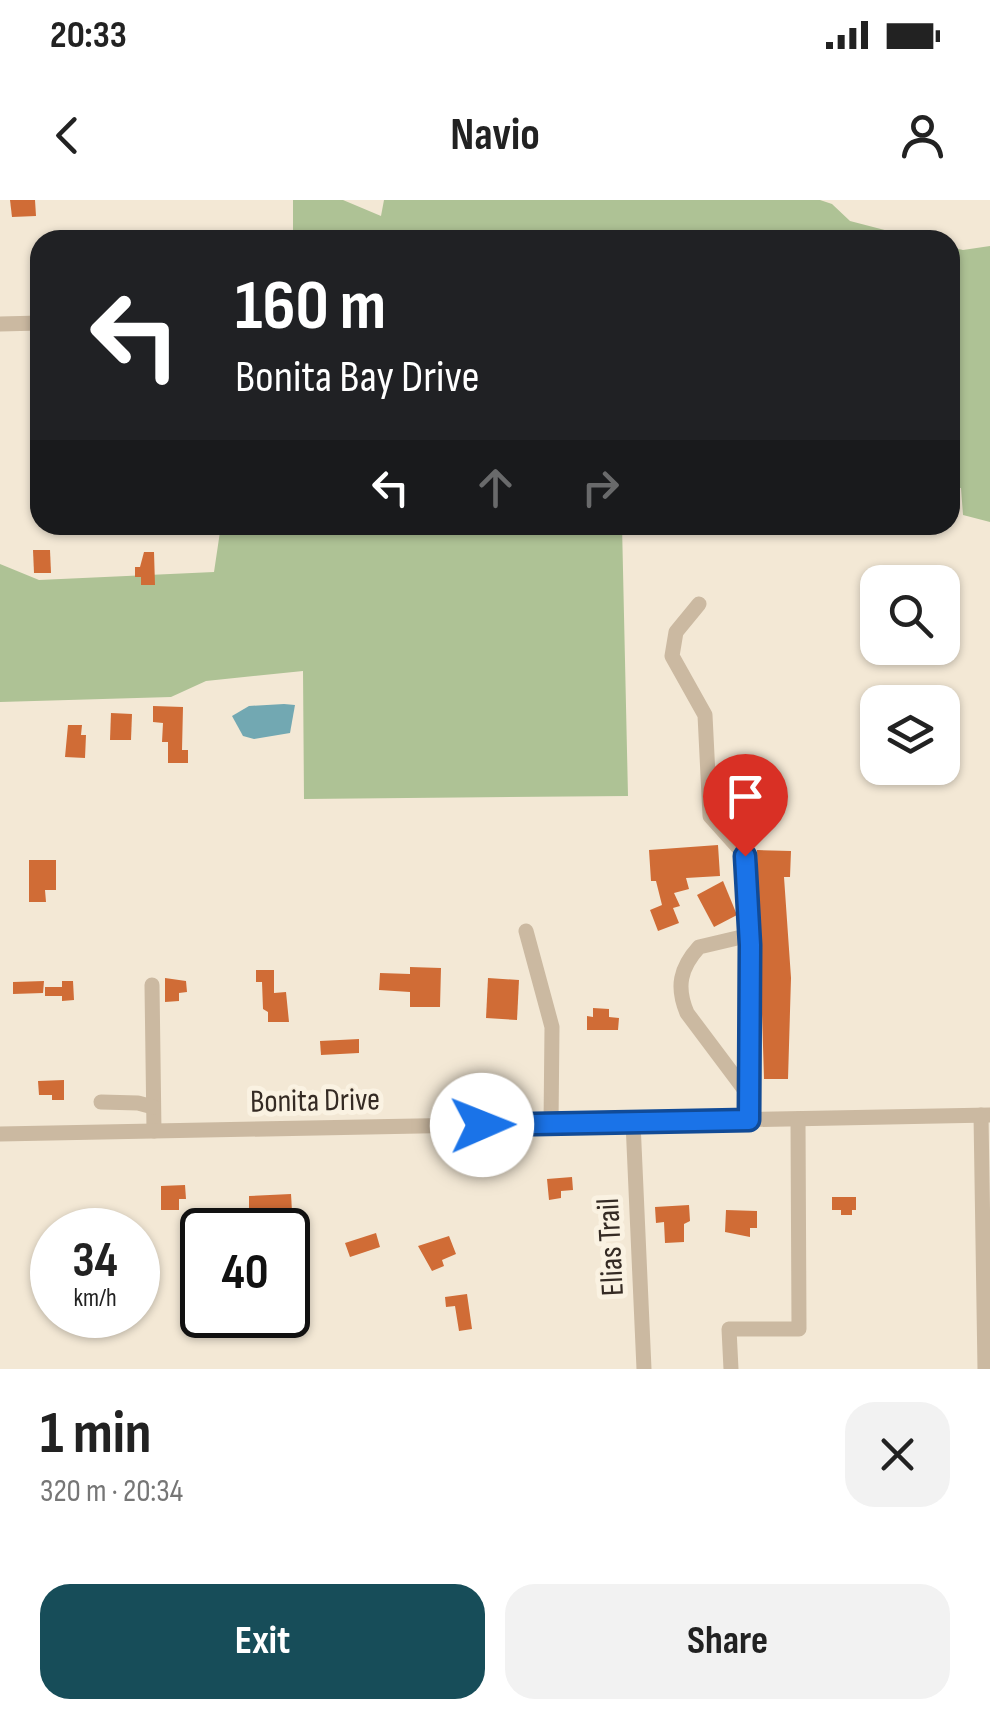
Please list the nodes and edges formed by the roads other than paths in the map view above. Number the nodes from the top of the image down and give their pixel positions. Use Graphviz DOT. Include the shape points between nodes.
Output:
graph roads {
  1 [pos="30,323"];
  2 [pos="0,324"];
  3 [pos="699,604"];
  4 [pos="526,930"];
  5 [pos="750,936"];
  6 [pos="152,986"];
  7 [pos="750,1096"];
  8 [pos="100,1102"];
  9 [pos="153,1107"];
  10 [pos="986,1115"];
  11 [pos="749,1120"];
  12 [pos="798,1120"];
  13 [pos="633,1122"];
  14 [pos="551,1124"];
  15 [pos="154,1131"];
  16 [pos="0,1134"];
  17 [pos="644,1369"];
  18 [pos="731,1369"];
  19 [pos="985,1369"];
  1 -- 2 [label="street"];
  3 -- 5 [label="street" via="676,632 672,656 704,715 710,816 745,856"];
  4 -- 14 [label="street" via="552,1027"];
  5 -- 7 [label="street"];
  5 -- 7 [label="street" via="699,947 681,974 681,999"];
  6 -- 9 [label="street"];
  7 -- 11 [label="street"];
  8 -- 9 [label="street"];
  9 -- 15 [label="street"];
  10 -- 12 [label="street, Bonita Drive"];
  10 -- 19 [label="street"];
  11 -- 12 [label="street, Bonita Drive"];
  11 -- 13 [label="street, Bonita Drive"];
  12 -- 18 [label="street" via="799,1329 730,1330"];
  13 -- 14 [label="street, Bonita Drive"];
  13 -- 17 [label="street, Elias Trail"];
  14 -- 15 [label="street, Bonita Drive"];
  15 -- 16 [label="street, Bonita Drive"];
}
